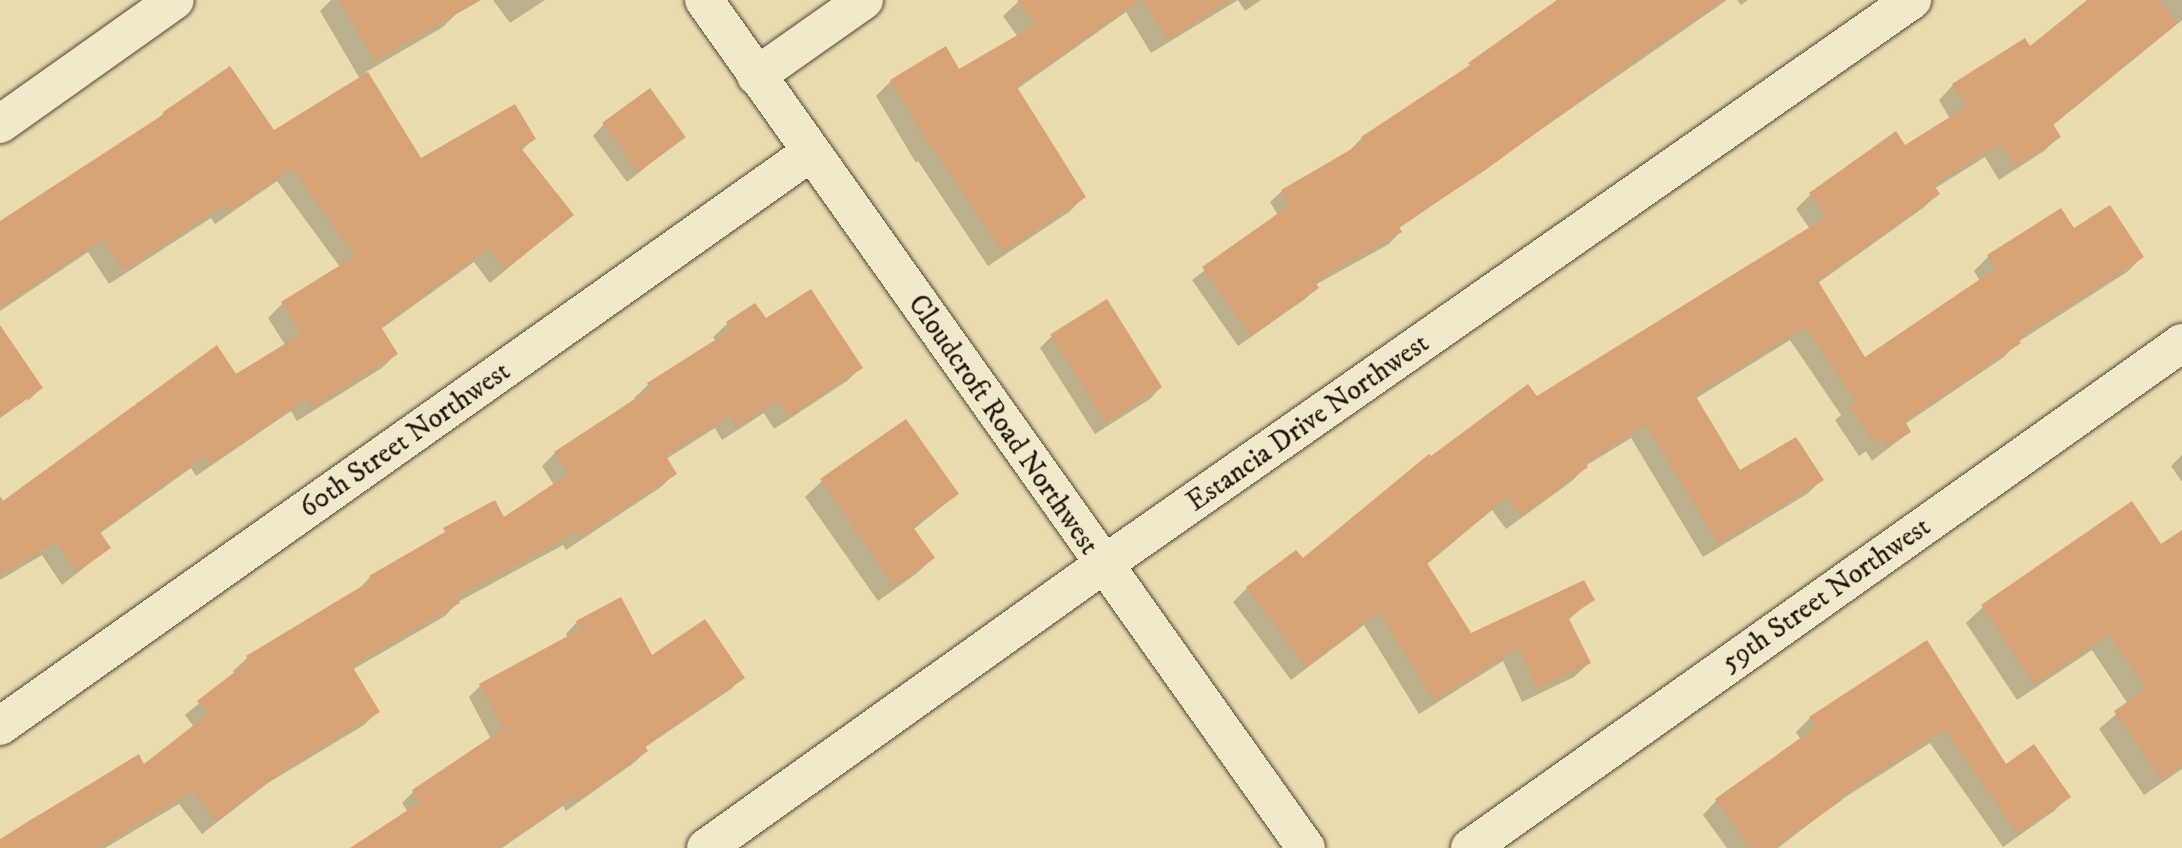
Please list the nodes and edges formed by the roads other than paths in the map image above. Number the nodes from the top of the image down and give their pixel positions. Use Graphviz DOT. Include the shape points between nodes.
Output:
graph roads {
  1 [pos="175,0"];
  2 [pos="704,0"];
  3 [pos="864,0"];
  4 [pos="1912,0"];
  5 [pos="756,76"];
  6 [pos="0,124"];
  7 [pos="810,153"];
  8 [pos="2182,343"];
  9 [pos="1103,565"];
  10 [pos="0,726"];
  11 [pos="706,848"];
  12 [pos="1306,848"];
  13 [pos="1470,848"];
  1 -- 6 [label="street"];
  2 -- 5 [label="street, Cloudcroft Road Northwest"];
  3 -- 5 [label="street"];
  4 -- 9 [label="street, Estancia Drive Northwest"];
  5 -- 7 [label="street, Cloudcroft Road Northwest"];
  7 -- 9 [label="street, Cloudcroft Road Northwest"];
  7 -- 10 [label="street, 60th Street Northwest"];
  8 -- 13 [label="street, 59th Street Northwest"];
  9 -- 11 [label="street, Estancia Drive Northwest"];
  9 -- 12 [label="street, Cloudcroft Road Northwest"];
}
